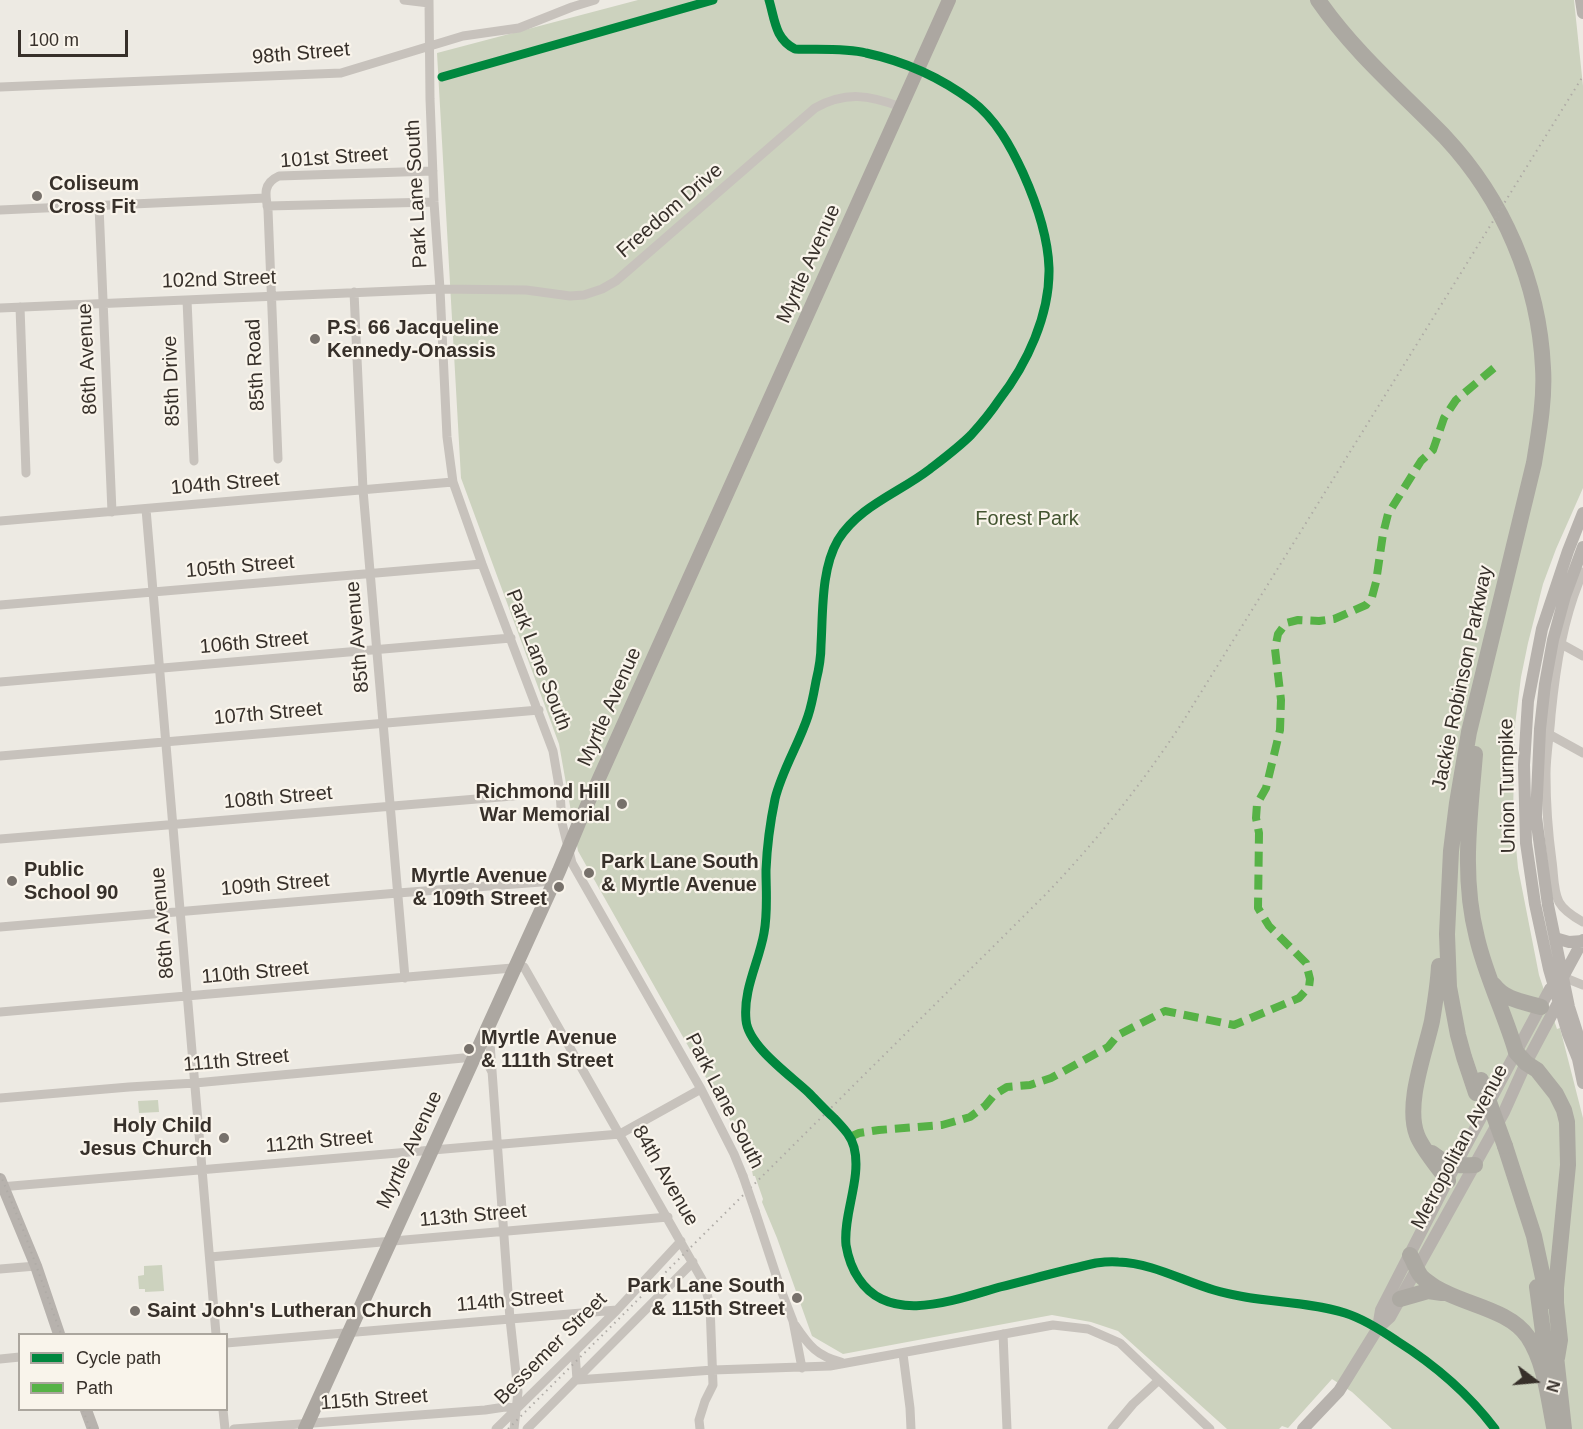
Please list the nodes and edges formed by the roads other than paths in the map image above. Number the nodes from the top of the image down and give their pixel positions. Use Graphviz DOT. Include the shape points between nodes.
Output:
graph roads {
  1 [pos="404,0"];
  2 [pos="595,0"];
  3 [pos="949,0"];
  4 [pos="1318,0"];
  5 [pos="1329,0"];
  6 [pos="1581,0"];
  7 [pos="429,1"];
  8 [pos="1583,13"];
  9 [pos="429,47"];
  10 [pos="0,87"];
  11 [pos="901,107"];
  12 [pos="433,171"];
  13 [pos="266,202"];
  14 [pos="434,202"];
  15 [pos="99,206"];
  16 [pos="0,210"];
  17 [pos="440,289"];
  18 [pos="354,292"];
  19 [pos="270,296"];
  20 [pos="187,300"];
  21 [pos="103,303"];
  22 [pos="20,307"];
  23 [pos="0,308"];
  24 [pos="278,459"];
  25 [pos="194,461"];
  26 [pos="26,473"];
  27 [pos="453,482"];
  28 [pos="363,490"];
  29 [pos="146,509"];
  30 [pos="112,512"];
  31 [pos="1583,513"];
  32 [pos="0,521"];
  33 [pos="1582,551"];
  34 [pos="482,564"];
  35 [pos="1583,572"];
  36 [pos="370,574"];
  37 [pos="153,592"];
  38 [pos="0,605"];
  39 [pos="1541,634"];
  40 [pos="510,638"];
  41 [pos="1557,642"];
  42 [pos="377,651"];
  43 [pos="1583,656"];
  44 [pos="159,669"];
  45 [pos="0,682"];
  46 [pos="538,710"];
  47 [pos="383,723"];
  48 [pos="1545,732"];
  49 [pos="165,741"];
  50 [pos="1476,746"];
  51 [pos="1583,753"];
  52 [pos="0,756"];
  53 [pos="560,792"];
  54 [pos="390,806"];
  55 [pos="172,825"];
  56 [pos="0,839"];
  57 [pos="568,849"];
  58 [pos="554,881"];
  59 [pos="398,893"];
  60 [pos="179,912"];
  61 [pos="1447,915"];
  62 [pos="1583,922"];
  63 [pos="0,927"];
  64 [pos="1555,938"];
  65 [pos="1583,940"];
  66 [pos="514,968"];
  67 [pos="405,978"];
  68 [pos="1490,978"];
  69 [pos="1559,981"];
  70 [pos="1583,985"];
  71 [pos="187,997"];
  72 [pos="1559,1001"];
  73 [pos="0,1012"];
  74 [pos="1537,1012"];
  75 [pos="488,1028"];
  76 [pos="474,1057"];
  77 [pos="1521,1058"];
  78 [pos="1578,1059"];
  79 [pos="492,1072"];
  80 [pos="195,1083"];
  81 [pos="1583,1083"];
  82 [pos="1479,1086"];
  83 [pos="701,1089"];
  84 [pos="0,1098"];
  85 [pos="620,1134"];
  86 [pos="498,1145"];
  87 [pos="430,1151"];
  88 [pos="1502,1151"];
  89 [pos="1475,1165"];
  90 [pos="202,1170"];
  91 [pos="1451,1174"];
  92 [pos="1,1184"];
  93 [pos="668,1217"];
  94 [pos="504,1231"];
  95 [pos="681,1241"];
  96 [pos="389,1242"];
  97 [pos="210,1257"];
  98 [pos="1413,1261"];
  99 [pos="693,1262"];
  100 [pos="36,1266"];
  101 [pos="0,1269"];
  102 [pos="1448,1294"];
  103 [pos="1400,1299"];
  104 [pos="617,1310"];
  105 [pos="510,1319"];
  106 [pos="793,1321"];
  107 [pos="1378,1328"];
  108 [pos="349,1332"];
  109 [pos="57,1333"];
  110 [pos="216,1333"];
  111 [pos="1003,1334"];
  112 [pos="228,1343"];
  113 [pos="575,1352"];
  114 [pos="903,1354"];
  115 [pos="18,1357"];
  116 [pos="1557,1358"];
  117 [pos="0,1359"];
  118 [pos="847,1364"];
  119 [pos="802,1368"];
  120 [pos="713,1370"];
  121 [pos="577,1380"];
  122 [pos="1159,1380"];
  123 [pos="516,1408"];
  124 [pos="86,1411"];
  125 [pos="223,1411"];
  126 [pos="306,1426"];
  127 [pos="1558,1428"];
  128 [pos="93,1429"];
  129 [pos="225,1429"];
  130 [pos="234,1429"];
  131 [pos="496,1429"];
  132 [pos="514,1429"];
  133 [pos="527,1429"];
  134 [pos="700,1429"];
  135 [pos="911,1429"];
  136 [pos="1007,1429"];
  137 [pos="1112,1429"];
  138 [pos="1210,1429"];
  139 [pos="1303,1429"];
  1 -- 7 [label="street"];
  2 -- 9 [label="street, 98th Street" via="519,28 463,36"];
  3 -- 11 [label="main road, Myrtle Avenue"];
  4 -- 61 [label="highway, Jackie Robinson Parkway" via="1360,53 1461,156 1491,197 1527,276 1540,333 1540,428 1469,732 1453,836"];
  5 -- 50 [label="highway, Jackie Robinson Parkway" via="1366,46 1476,158 1511,214 1544,306 1551,360 1551,407 1544,461 1492,661"];
  6 -- 8 [label="main road"];
  7 -- 9 [label="street, Park Lane South"];
  9 -- 10 [label="street, 98th Street" via="341,73"];
  9 -- 12 [label="street, Park Lane South"];
  11 -- 17 [label="street, Freedom Drive" via="879,99 849,96 815,108 666,239 602,289 570,296 526,290"];
  11 -- 57 [label="main road, Myrtle Avenue"];
  12 -- 13 [label="street, 101st Street" via="279,176 269,182"];
  12 -- 14 [label="street, Park Lane South"];
  13 -- 14 [label="street, 101st Street"];
  13 -- 15 [label="street, 101st Street"];
  13 -- 19 [label="street, 85th Road"];
  14 -- 17 [label="street, Park Lane South"];
  15 -- 16 [label="street, 101st Street"];
  15 -- 21 [label="street, 86th Avenue"];
  17 -- 18 [label="street, 102nd Street"];
  17 -- 27 [label="street, Park Lane South"];
  18 -- 19 [label="street, 102nd Street"];
  18 -- 28 [label="street, 85th Avenue"];
  19 -- 20 [label="street, 102nd Street"];
  19 -- 24 [label="street, 85th Road"];
  20 -- 21 [label="street, 102nd Street"];
  20 -- 25 [label="street, 85th Drive"];
  21 -- 22 [label="street, 102nd Street"];
  21 -- 30 [label="street, 86th Avenue"];
  22 -- 23 [label="street, 102nd Street"];
  22 -- 26 [label="street"];
  27 -- 28 [label="street, 104th Street"];
  27 -- 34 [label="street, Park Lane South"];
  28 -- 29 [label="street, 104th Street"];
  28 -- 36 [label="street, 85th Avenue"];
  29 -- 30 [label="street, 104th Street"];
  29 -- 37 [label="street, 86th Avenue"];
  30 -- 32 [label="street, 104th Street"];
  31 -- 39 [label="main road, Union Turnpike"];
  33 -- 41 [label="main road, Union Turnpike" via="1565,596"];
  34 -- 36 [label="street, 105th Street"];
  34 -- 40 [label="street, Park Lane South"];
  35 -- 41 [label="street, Union Turnpike"];
  36 -- 37 [label="street, 105th Street"];
  36 -- 42 [label="street, 85th Avenue"];
  37 -- 38 [label="street, 105th Street"];
  37 -- 44 [label="street, 86th Avenue"];
  39 -- 41 [label="street"];
  39 -- 69 [label="main road, Union Turnpike" via="1528,701 1524,765 1526,843 1549,969"];
  40 -- 42 [label="street, 106th Street"];
  40 -- 46 [label="street, Park Lane South"];
  41 -- 43 [label="street"];
  41 -- 48 [label="main road, Union Turnpike" via="1545,684"];
  42 -- 44 [label="street, 106th Street"];
  42 -- 47 [label="street, 85th Avenue"];
  44 -- 45 [label="street, 106th Street"];
  44 -- 49 [label="street, 86th Avenue"];
  46 -- 47 [label="street, 107th Street"];
  46 -- 53 [label="street, Park Lane South" via="553,751"];
  47 -- 49 [label="street, 107th Street"];
  47 -- 54 [label="street, 85th Avenue"];
  48 -- 51 [label="street"];
  48 -- 62 [label="street, Union Turnpike" via="1548,833 1556,892 1559,903"];
  48 -- 64 [label="main road, Union Turnpike" via="1536,817"];
  49 -- 52 [label="street, 107th Street"];
  49 -- 55 [label="street, 86th Avenue"];
  50 -- 68 [label="highway" via="1468,885 1477,940"];
  50 -- 82 [label="highway, Jackie Robinson Parkway" via="1462,840 1456,948 1458,986"];
  53 -- 54 [label="street, 108th Street"];
  53 -- 57 [label="street, Park Lane South"];
  54 -- 55 [label="street, 108th Street"];
  54 -- 59 [label="street, 85th Avenue"];
  55 -- 56 [label="street, 108th Street"];
  55 -- 60 [label="street, 86th Avenue"];
  57 -- 58 [label="main road, Myrtle Avenue"];
  57 -- 83 [label="street, Park Lane South" via="572,863"];
  58 -- 59 [label="street, 109th Street"];
  58 -- 66 [label="main road, Myrtle Avenue"];
  59 -- 60 [label="street, 109th Street"];
  59 -- 67 [label="street, 85th Avenue"];
  60 -- 63 [label="street, 109th Street"];
  60 -- 71 [label="street, 86th Avenue"];
  61 -- 82 [label="highway, Jackie Robinson Parkway" via="1451,1003 1464,1057"];
  61 -- 91 [label="highway" via="1441,933 1432,1019 1414,1095 1418,1138"];
  64 -- 65 [label="main road"];
  64 -- 69 [label="main road, Union Turnpike"];
  65 -- 69 [label="main road, Metropolitan Avenue"];
  66 -- 67 [label="street, 110th Street"];
  66 -- 75 [label="main road, Myrtle Avenue"];
  66 -- 85 [label="street, 84th Avenue" via="524,967"];
  67 -- 71 [label="street, 110th Street"];
  68 -- 74 [label="highway" via="1507,997"];
  68 -- 77 [label="highway"];
  69 -- 70 [label="street"];
  69 -- 72 [label="main road, Metropolitan Avenue"];
  69 -- 74 [label="main road, Metropolitan Avenue" via="1550,988"];
  69 -- 78 [label="main road, Union Turnpike" via="1577,1032"];
  71 -- 73 [label="street, 110th Street"];
  71 -- 80 [label="street, 86th Avenue"];
  72 -- 77 [label="main road, Metropolitan Avenue"];
  72 -- 78 [label="main road, Union Turnpike"];
  74 -- 77 [label="main road, Metropolitan Avenue"];
  75 -- 76 [label="main road, Myrtle Avenue"];
  75 -- 79 [label="street"];
  76 -- 79 [label="street" via="486,1061"];
  76 -- 80 [label="street, 111th Street"];
  76 -- 87 [label="main road, Myrtle Avenue"];
  77 -- 89 [label="main road, Metropolitan Avenue" via="1504,1112"];
  77 -- 91 [label="main road, Metropolitan Avenue"];
  77 -- 116 [label="highway" via="1537,1070 1556,1094 1567,1122 1569,1156 1556,1288 1560,1340"];
  78 -- 81 [label="main road, Union Turnpike"];
  79 -- 86 [label="street"];
  80 -- 84 [label="street, 111th Street"];
  80 -- 90 [label="street, 86th Avenue"];
  82 -- 88 [label="highway, Jackie Robinson Parkway, bridge"];
  83 -- 85 [label="street, 112th Street"];
  83 -- 106 [label="street, Park Lane South, bridge" via="743,1176"];
  85 -- 86 [label="street, 112th Street"];
  85 -- 93 [label="street, 84th Avenue"];
  86 -- 87 [label="street, 112th Street"];
  86 -- 94 [label="street"];
  87 -- 90 [label="street, 112th Street"];
  87 -- 96 [label="main road, Myrtle Avenue"];
  88 -- 116 [label="highway, Jackie Robinson Parkway" via="1523,1198 1539,1252"];
  88 -- 127 [label="highway, Jackie Robinson Parkway" via="1536,1284"];
  89 -- 91 [label="highway"];
  89 -- 98 [label="main road, Metropolitan Avenue"];
  90 -- 92 [label="street, 112th Street"];
  90 -- 97 [label="street, 86th Avenue"];
  91 -- 98 [label="main road, Metropolitan Avenue"];
  92 -- 100 [label="main road"];
  93 -- 94 [label="street, 113th Street"];
  93 -- 95 [label="street, 84th Avenue"];
  94 -- 96 [label="street, 113th Street"];
  94 -- 105 [label="street"];
  95 -- 99 [label="street, 84th Avenue"];
  95 -- 104 [label="street, Bessemer Street"];
  96 -- 97 [label="street, 113th Street"];
  96 -- 108 [label="main road, Myrtle Avenue"];
  97 -- 110 [label="street, 86th Avenue"];
  98 -- 102 [label="highway" via="1423,1278"];
  98 -- 103 [label="main road, Metropolitan Avenue"];
  98 -- 107 [label="main road, Metropolitan Avenue" via="1381,1310"];
  99 -- 120 [label="street, 84th Avenue" via="710,1305"];
  99 -- 121 [label="street"];
  100 -- 101 [label="street"];
  100 -- 109 [label="main road"];
  102 -- 103 [label="highway" via="1428,1291"];
  102 -- 127 [label="highway" via="1502,1316 1522,1329 1540,1364"];
  103 -- 107 [label="main road, Metropolitan Avenue"];
  104 -- 105 [label="street, 114th Street"];
  104 -- 113 [label="street, Bessemer Street"];
  105 -- 108 [label="street, 114th Street"];
  105 -- 123 [label="street" via="518,1392"];
  106 -- 118 [label="street, Park Lane South" via="811,1348 826,1358"];
  106 -- 119 [label="street, Park Lane South"];
  107 -- 139 [label="main road, Metropolitan Avenue" via="1339,1391"];
  108 -- 112 [label="street, 114th Street"];
  108 -- 126 [label="main road, Myrtle Avenue"];
  111 -- 114 [label="street"];
  111 -- 122 [label="street" via="1053,1325 1088,1329 1120,1343"];
  111 -- 136 [label="street"];
  113 -- 121 [label="street"];
  113 -- 123 [label="street, Bessemer Street"];
  114 -- 118 [label="street"];
  114 -- 135 [label="street"];
  115 -- 117 [label="street"];
  116 -- 127 [label="highway, Jackie Robinson Parkway"];
  118 -- 119 [label="street"];
  119 -- 120 [label="street"];
  120 -- 121 [label="street"];
  120 -- 134 [label="street, 84th Avenue" via="713,1385 699,1420"];
  121 -- 133 [label="street"];
  122 -- 137 [label="street"];
  122 -- 138 [label="street"];
  123 -- 126 [label="street, 115th Street"];
  123 -- 131 [label="street, Bessemer Street"];
  123 -- 132 [label="street"];
  124 -- 128 [label="main road"];
  125 -- 129 [label="street"];
  126 -- 130 [label="street, 115th Street"];
}
